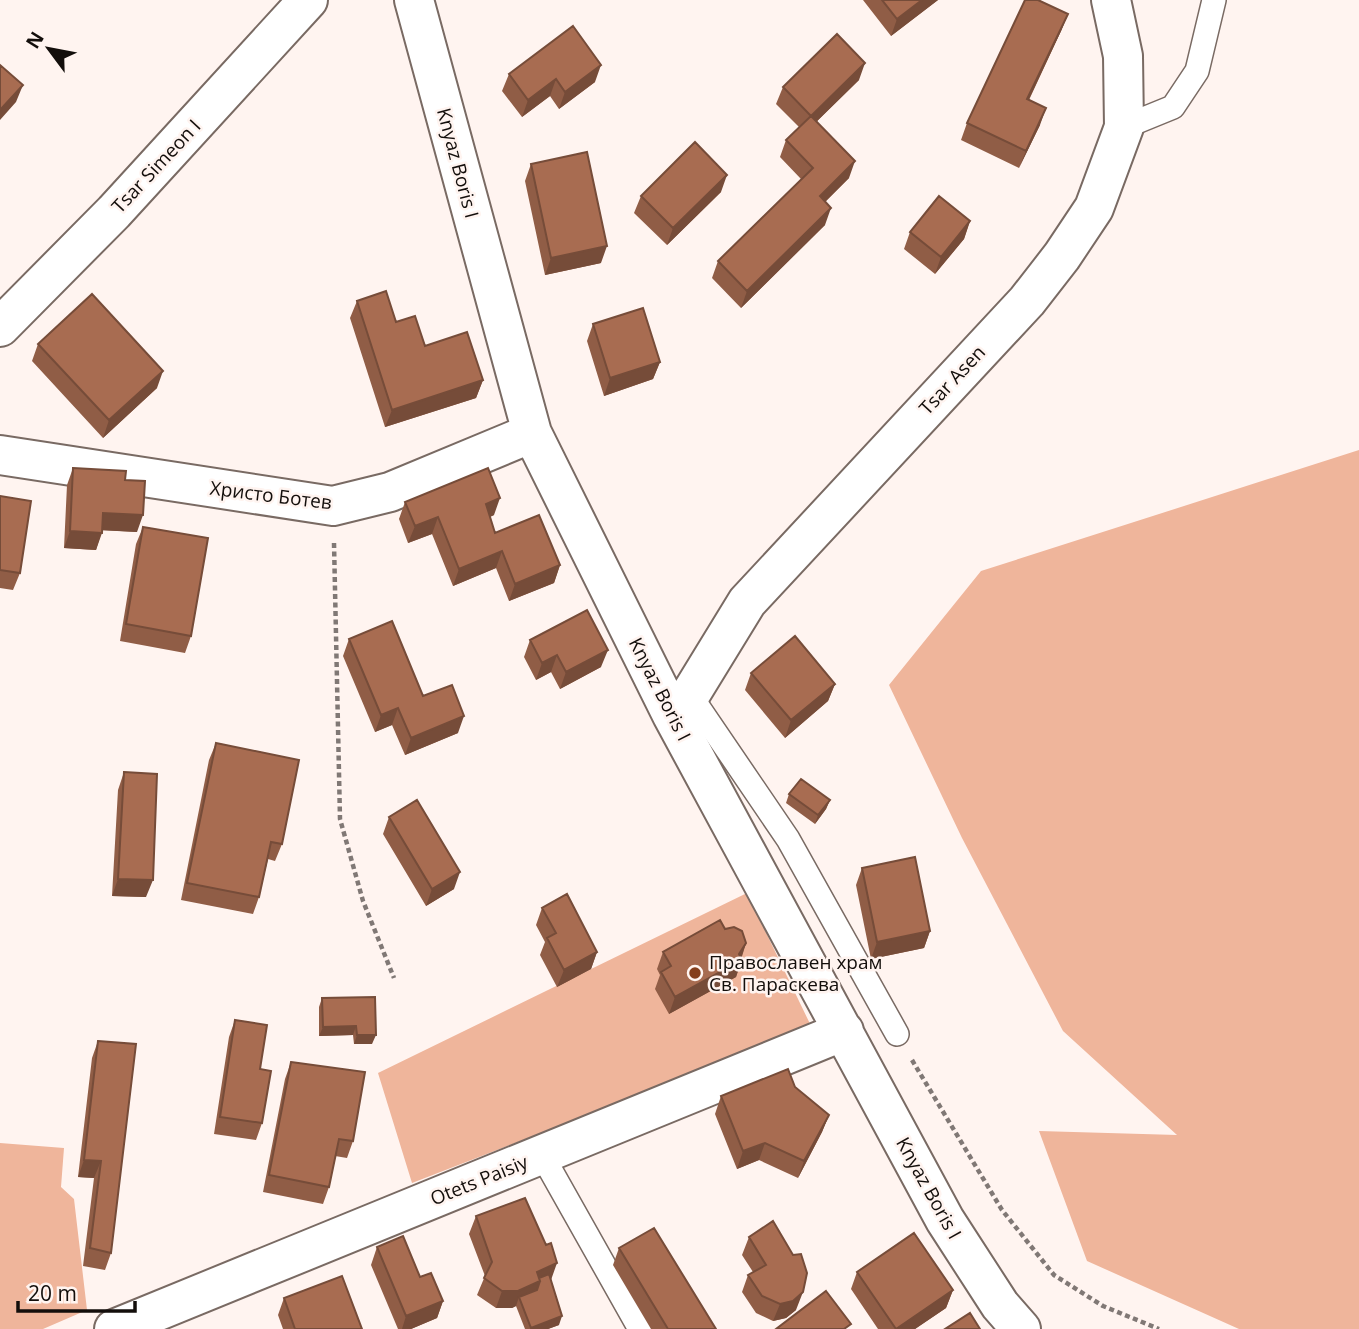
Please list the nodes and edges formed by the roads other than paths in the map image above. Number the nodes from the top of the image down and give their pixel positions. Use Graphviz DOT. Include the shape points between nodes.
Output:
graph roads {
  1 [pos="308,0"];
  2 [pos="414,0"];
  3 [pos="1111,0"];
  4 [pos="1214,0"];
  5 [pos="1124,127"];
  6 [pos="0,327"];
  7 [pos="532,433"];
  8 [pos="0,455"];
  9 [pos="681,705"];
  10 [pos="844,1031"];
  11 [pos="897,1034"];
  12 [pos="542,1155"];
  13 [pos="114,1329"];
  14 [pos="640,1329"];
  15 [pos="1021,1329"];
  1 -- 6 [label="street, Tsar Simeon I" via="114,212"];
  2 -- 7 [label="street, Knyaz Boris I"];
  3 -- 5 [label="street, Tsar Asen" via="1123,56"];
  4 -- 5 [label="lane" via="1197,71 1173,107"];
  5 -- 9 [label="street, Tsar Asen" via="1094,208 1062,256 1027,301 747,602"];
  7 -- 8 [label="street, Христо Ботев" via="390,492 333,506"];
  7 -- 9 [label="street, Knyaz Boris I"];
  9 -- 10 [label="street, Knyaz Boris I"];
  9 -- 11 [label="lane" via="788,839"];
  10 -- 12 [label="street, Otets Paisiy"];
  10 -- 15 [label="street, Knyaz Boris I" via="945,1220"];
  12 -- 13 [label="street, Otets Paisiy"];
  12 -- 14 [label="lane"];
}
